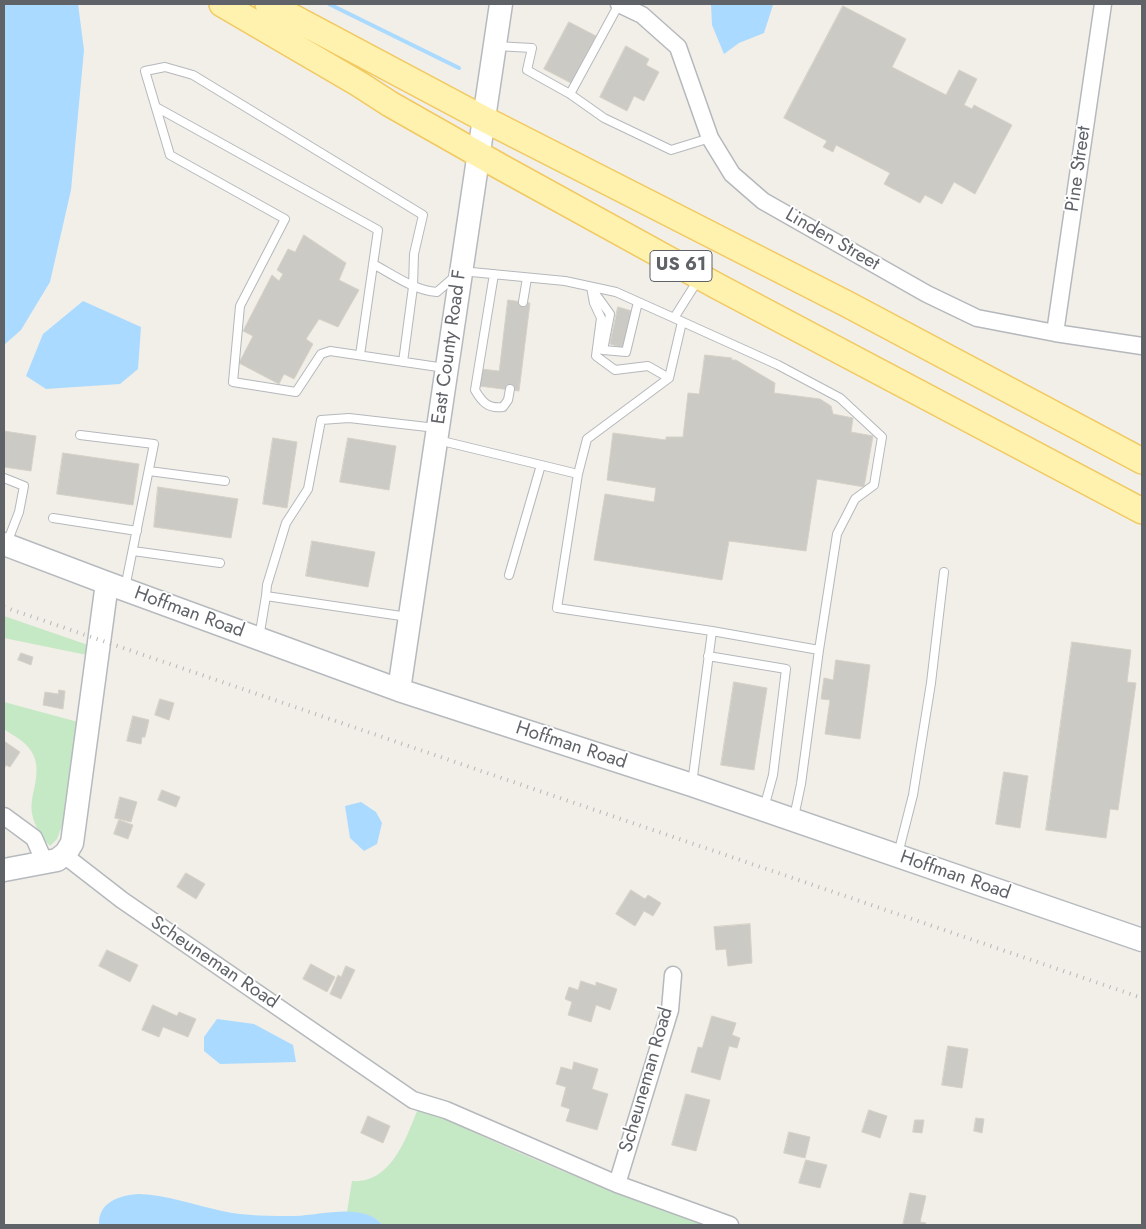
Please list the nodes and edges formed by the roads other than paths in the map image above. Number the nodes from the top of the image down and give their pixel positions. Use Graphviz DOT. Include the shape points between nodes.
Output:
graph roads {
  1 [pos="268,4"];
  2 [pos="501,4"];
  3 [pos="619,4"];
  4 [pos="1103,4"];
  5 [pos="225,5"];
  6 [pos="494,46"];
  7 [pos="570,94"];
  8 [pos="156,107"];
  9 [pos="484,119"];
  10 [pos="710,138"];
  11 [pos="478,154"];
  12 [pos="373,264"];
  13 [pos="461,271"];
  14 [pos="494,274"];
  15 [pos="700,277"];
  16 [pos="527,278"];
  17 [pos="413,287"];
  18 [pos="591,287"];
  19 [pos="523,302"];
  20 [pos="638,302"];
  21 [pos="674,318"];
  22 [pos="682,322"];
  23 [pos="1055,333"];
  24 [pos="1142,346"];
  25 [pos="360,355"];
  26 [pos="403,362"];
  27 [pos="447,368"];
  28 [pos="669,378"];
  29 [pos="510,389"];
  30 [pos="437,434"];
  31 [pos="80,436"];
  32 [pos="1142,460"];
  33 [pos="541,465"];
  34 [pos="149,471"];
  35 [pos="578,474"];
  36 [pos="6,479"];
  37 [pos="225,481"];
  38 [pos="1142,511"];
  39 [pos="53,518"];
  40 [pos="137,531"];
  41 [pos="5,544"];
  42 [pos="132,551"];
  43 [pos="220,562"];
  44 [pos="944,572"];
  45 [pos="509,575"];
  46 [pos="116,586"];
  47 [pos="266,596"];
  48 [pos="410,618"];
  49 [pos="712,632"];
  50 [pos="259,639"];
  51 [pos="819,650"];
  52 [pos="708,656"];
  53 [pos="399,690"];
  54 [pos="692,785"];
  55 [pos="763,810"];
  56 [pos="4,816"];
  57 [pos="793,820"];
  58 [pos="898,856"];
  59 [pos="55,859"];
  60 [pos="4,870"];
  61 [pos="1142,940"];
  62 [pos="673,975"];
  63 [pos="617,1184"];
  64 [pos="730,1225"];
  1 -- 9 [label="main road, US 61"];
  2 -- 6 [label="street, East County Road F"];
  3 -- 7 [label="lane"];
  3 -- 10 [label="street, Linden Street" via="642,15 678,47"];
  4 -- 23 [label="street, Pine Street"];
  5 -- 11 [label="main road, US 61"];
  6 -- 7 [label="lane" via="532,48 527,70"];
  6 -- 9 [label="street, East County Road F"];
  7 -- 10 [label="lane" via="604,118 670,150"];
  8 -- 12 [label="lane" via="378,230"];
  8 -- 17 [label="lane" via="145,71 165,68 192,75 424,215 414,254"];
  8 -- 25 [label="lane" via="170,155 285,219 240,306 233,382 296,392 321,354 330,351"];
  9 -- 11 [label="street, East County Road F"];
  9 -- 32 [label="main road, US 61" via="847,304"];
  10 -- 23 [label="street, Linden Street" via="732,174 763,201 890,274 977,318"];
  11 -- 13 [label="street, East County Road F"];
  11 -- 15 [label="main road, US 61"];
  12 -- 17 [label="lane"];
  12 -- 25 [label="lane"];
  13 -- 14 [label="lane"];
  13 -- 17 [label="lane" via="437,292"];
  13 -- 27 [label="street, East County Road F"];
  14 -- 16 [label="lane"];
  14 -- 29 [label="lane" via="475,390 482,402 495,408 503,407"];
  15 -- 21 [label="lane"];
  15 -- 38 [label="main road, US 61"];
  16 -- 18 [label="lane"];
  16 -- 19 [label="lane"];
  17 -- 26 [label="lane"];
  18 -- 20 [label="lane" via="616,292"];
  18 -- 20 [label="lane" via="610,314 603,350 626,352"];
  18 -- 28 [label="lane" via="601,318 596,356 615,370 648,366"];
  20 -- 21 [label="lane"];
  21 -- 22 [label="lane"];
  22 -- 28 [label="lane"];
  22 -- 51 [label="lane" via="840,398 882,437 874,485 855,499 837,534"];
  23 -- 24 [label="street, Linden Street"];
  25 -- 26 [label="lane"];
  26 -- 27 [label="lane"];
  27 -- 30 [label="street, East County Road F"];
  28 -- 35 [label="lane" via="587,439"];
  30 -- 33 [label="lane"];
  30 -- 47 [label="lane" via="349,418 321,420 308,489 286,523"];
  30 -- 48 [label="street, East County Road F"];
  31 -- 34 [label="lane" via="154,444"];
  33 -- 35 [label="lane"];
  33 -- 45 [label="lane"];
  34 -- 37 [label="lane"];
  34 -- 40 [label="lane"];
  35 -- 49 [label="lane" via="557,608"];
  36 -- 41 [label="lane" via="24,486 19,512"];
  39 -- 40 [label="lane"];
  40 -- 42 [label="lane"];
  41 -- 46 [label="street, Hoffman Road"];
  42 -- 43 [label="lane"];
  42 -- 46 [label="lane"];
  44 -- 58 [label="lane" via="913,795"];
  46 -- 50 [label="street, Hoffman Road"];
  46 -- 59 [label="street" via="74,834 69,848"];
  47 -- 48 [label="lane"];
  47 -- 50 [label="lane"];
  48 -- 53 [label="street, East County Road F"];
  49 -- 51 [label="lane"];
  49 -- 52 [label="lane"];
  50 -- 53 [label="street, Hoffman Road"];
  51 -- 57 [label="lane"];
  52 -- 54 [label="lane"];
  52 -- 55 [label="lane" via="786,669 773,775"];
  53 -- 54 [label="street, Hoffman Road"];
  54 -- 55 [label="street, Hoffman Road"];
  55 -- 57 [label="street, Hoffman Road"];
  56 -- 59 [label="street" via="34,838"];
  57 -- 58 [label="street, Hoffman Road"];
  58 -- 61 [label="street, Hoffman Road"];
  59 -- 60 [label="street"];
  59 -- 63 [label="street, Scheuneman Road" via="122,900 414,1100 446,1110"];
  62 -- 63 [label="street, Scheuneman Road" via="670,1010"];
  63 -- 64 [label="street, Scheuneman Road"];
}
